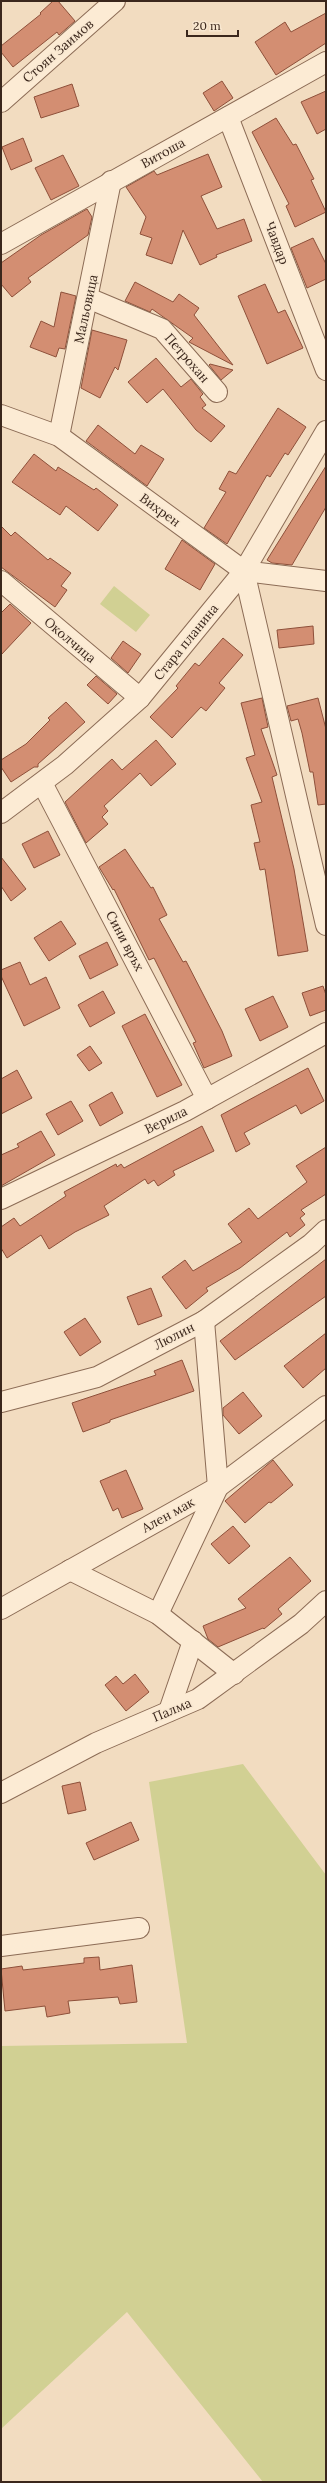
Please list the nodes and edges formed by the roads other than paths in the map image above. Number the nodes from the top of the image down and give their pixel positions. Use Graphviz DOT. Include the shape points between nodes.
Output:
graph roads {
  1 [pos="115,1"];
  2 [pos="326,62"];
  3 [pos="1,102"];
  4 [pos="228,117"];
  5 [pos="111,181"];
  6 [pos="1,244"];
  7 [pos="88,298"];
  8 [pos="326,370"];
  9 [pos="217,392"];
  10 [pos="1,415"];
  11 [pos="326,432"];
  12 [pos="59,436"];
  13 [pos="244,571"];
  14 [pos="1,581"];
  15 [pos="326,581"];
  16 [pos="140,698"];
  17 [pos="42,783"];
  18 [pos="4,807"];
  19 [pos="326,924"];
  20 [pos="326,1033"];
  21 [pos="207,1099"];
  22 [pos="1,1199"];
  23 [pos="326,1230"];
  24 [pos="204,1321"];
  25 [pos="1,1402"];
  26 [pos="326,1406"];
  27 [pos="218,1487"];
  28 [pos="70,1570"];
  29 [pos="326,1601"];
  30 [pos="1,1609"];
  31 [pos="158,1614"];
  32 [pos="193,1641"];
  33 [pos="234,1674"];
  34 [pos="169,1712"];
  35 [pos="1,1793"];
  36 [pos="139,1928"];
  37 [pos="1,1946"];
  1 -- 3 [label="street, Стоян Заимов"];
  2 -- 4 [label="street, Витоша"];
  4 -- 5 [label="street, Витоша"];
  4 -- 8 [label="street, Чавдар"];
  5 -- 6 [label="street, Витоша"];
  5 -- 7 [label="street, Мальовица"];
  7 -- 9 [label="street, Петрохан" via="162,330"];
  7 -- 12 [label="street, Мальовица"];
  10 -- 12 [label="street, Вихрен"];
  11 -- 13 [label="street, Стара планина"];
  12 -- 13 [label="street, Вихрен"];
  13 -- 15 [label="street, Вихрен"];
  13 -- 16 [label="street, Стара планина"];
  13 -- 19 [label="street"];
  14 -- 16 [label="street, Околчица"];
  16 -- 17 [label="street, Стара планина"];
  17 -- 18 [label="street, Стара планина"];
  17 -- 21 [label="street, Сини връх"];
  20 -- 21 [label="street, Верила"];
  21 -- 22 [label="street, Верила"];
  23 -- 24 [label="street, Люлин" via="305,1249"];
  24 -- 25 [label="street, Люлин" via="97,1377"];
  24 -- 27 [label="street"];
  26 -- 27 [label="street, Ален мак"];
  27 -- 28 [label="street, Ален мак"];
  27 -- 31 [label="street"];
  28 -- 30 [label="street, Ален мак"];
  28 -- 31 [label="street"];
  29 -- 33 [label="street, Палма"];
  31 -- 32 [label="street"];
  32 -- 33 [label="street"];
  32 -- 34 [label="street"];
  33 -- 34 [label="street, Палма" via="198,1699"];
  34 -- 35 [label="street, Палма" via="96,1743"];
  36 -- 37 [label="street"];
}
